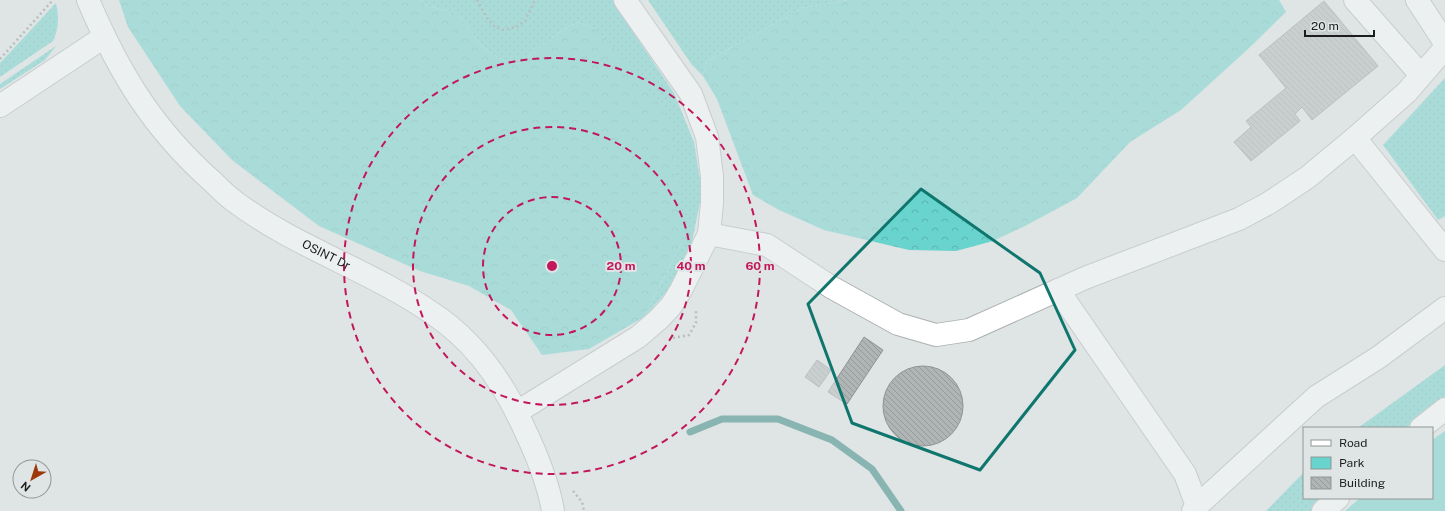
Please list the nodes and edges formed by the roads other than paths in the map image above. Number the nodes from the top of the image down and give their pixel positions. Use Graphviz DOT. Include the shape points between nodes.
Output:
graph roads {
  1 [pos="88,0"];
  2 [pos="625,0"];
  3 [pos="1355,0"];
  4 [pos="1417,0"];
  5 [pos="104,37"];
  6 [pos="1445,43"];
  7 [pos="1445,48"];
  8 [pos="1421,75"];
  9 [pos="0,106"];
  10 [pos="1355,138"];
  11 [pos="709,234"];
  12 [pos="1445,250"];
  13 [pos="1058,290"];
  14 [pos="1445,308"];
  15 [pos="1445,410"];
  16 [pos="516,412"];
  17 [pos="1422,427"];
  18 [pos="1337,499"];
  19 [pos="1195,509"];
  20 [pos="553,511"];
  21 [pos="1323,511"];
  1 -- 5 [label="street, OSINT Dr"];
  2 -- 11 [label="street" via="691,94 707,137 712,176"];
  3 -- 8 [label="street"];
  4 -- 6 [label="street"];
  5 -- 9 [label="street"];
  5 -- 16 [label="street, OSINT Dr" via="153,118 201,172 233,201 261,220 432,313 475,351 502,386"];
  7 -- 8 [label="street"];
  8 -- 10 [label="street" via="1407,92"];
  10 -- 12 [label="street"];
  10 -- 13 [label="street" via="1270,203 1239,219"];
  11 -- 13 [label="street" via="767,245 831,287 898,324 936,335 969,330"];
  11 -- 16 [label="street" via="681,290 659,319 638,337"];
  13 -- 19 [label="street" via="1185,474"];
  14 -- 19 [label="street" via="1379,357 1316,397"];
  15 -- 17 [label="street"];
  16 -- 20 [label="street, OSINT Dr" via="537,457"];
  18 -- 21 [label="street"];
}
